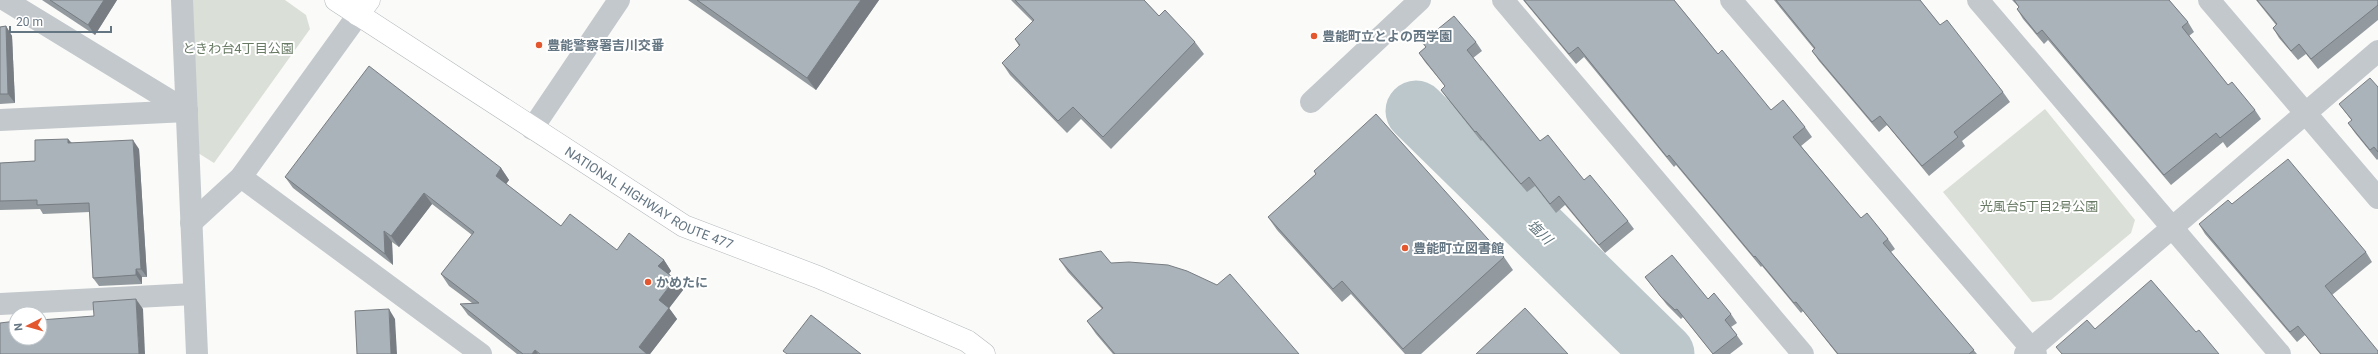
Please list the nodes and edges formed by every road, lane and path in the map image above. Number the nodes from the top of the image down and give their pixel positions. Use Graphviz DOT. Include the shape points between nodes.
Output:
graph roads {
  1 [pos="5,0"];
  2 [pos="182,0"];
  3 [pos="336,0"];
  4 [pos="619,0"];
  5 [pos="1420,0"];
  6 [pos="1503,0"];
  7 [pos="1731,0"];
  8 [pos="1978,0"];
  9 [pos="2209,0"];
  10 [pos="363,8"];
  11 [pos="2378,51"];
  12 [pos="1311,102"];
  13 [pos="186,111"];
  14 [pos="2305,113"];
  15 [pos="0,120"];
  16 [pos="532,129"];
  17 [pos="241,177"];
  18 [pos="2378,198"];
  19 [pos="192,223"];
  20 [pos="2172,227"];
  21 [pos="194,294"];
  22 [pos="0,304"];
  23 [pos="2030,352"];
  24 [pos="197,354"];
  25 [pos="480,354"];
  26 [pos="984,354"];
  27 [pos="1803,354"];
  28 [pos="2280,354"];
  1 -- 13 [label="street"];
  2 -- 13 [label="street"];
  3 -- 10 [label="highway, NATIONAL HIGHWAY ROUTE 477"];
  4 -- 16 [label="street"];
  5 -- 12 [label="street"];
  6 -- 27 [label="street"];
  7 -- 23 [label="street"];
  8 -- 20 [label="street"];
  9 -- 14 [label="street"];
  10 -- 16 [label="highway, NATIONAL HIGHWAY ROUTE 477"];
  10 -- 17 [label="street"];
  11 -- 14 [label="street"];
  13 -- 15 [label="street"];
  13 -- 19 [label="street"];
  14 -- 18 [label="street"];
  14 -- 20 [label="street"];
  16 -- 26 [label="highway, NATIONAL HIGHWAY ROUTE 477" via="684,226 818,276 967,341"];
  17 -- 19 [label="street"];
  17 -- 25 [label="street"];
  19 -- 21 [label="street"];
  20 -- 23 [label="street"];
  20 -- 28 [label="street"];
  21 -- 22 [label="street"];
  21 -- 24 [label="street"];
}
